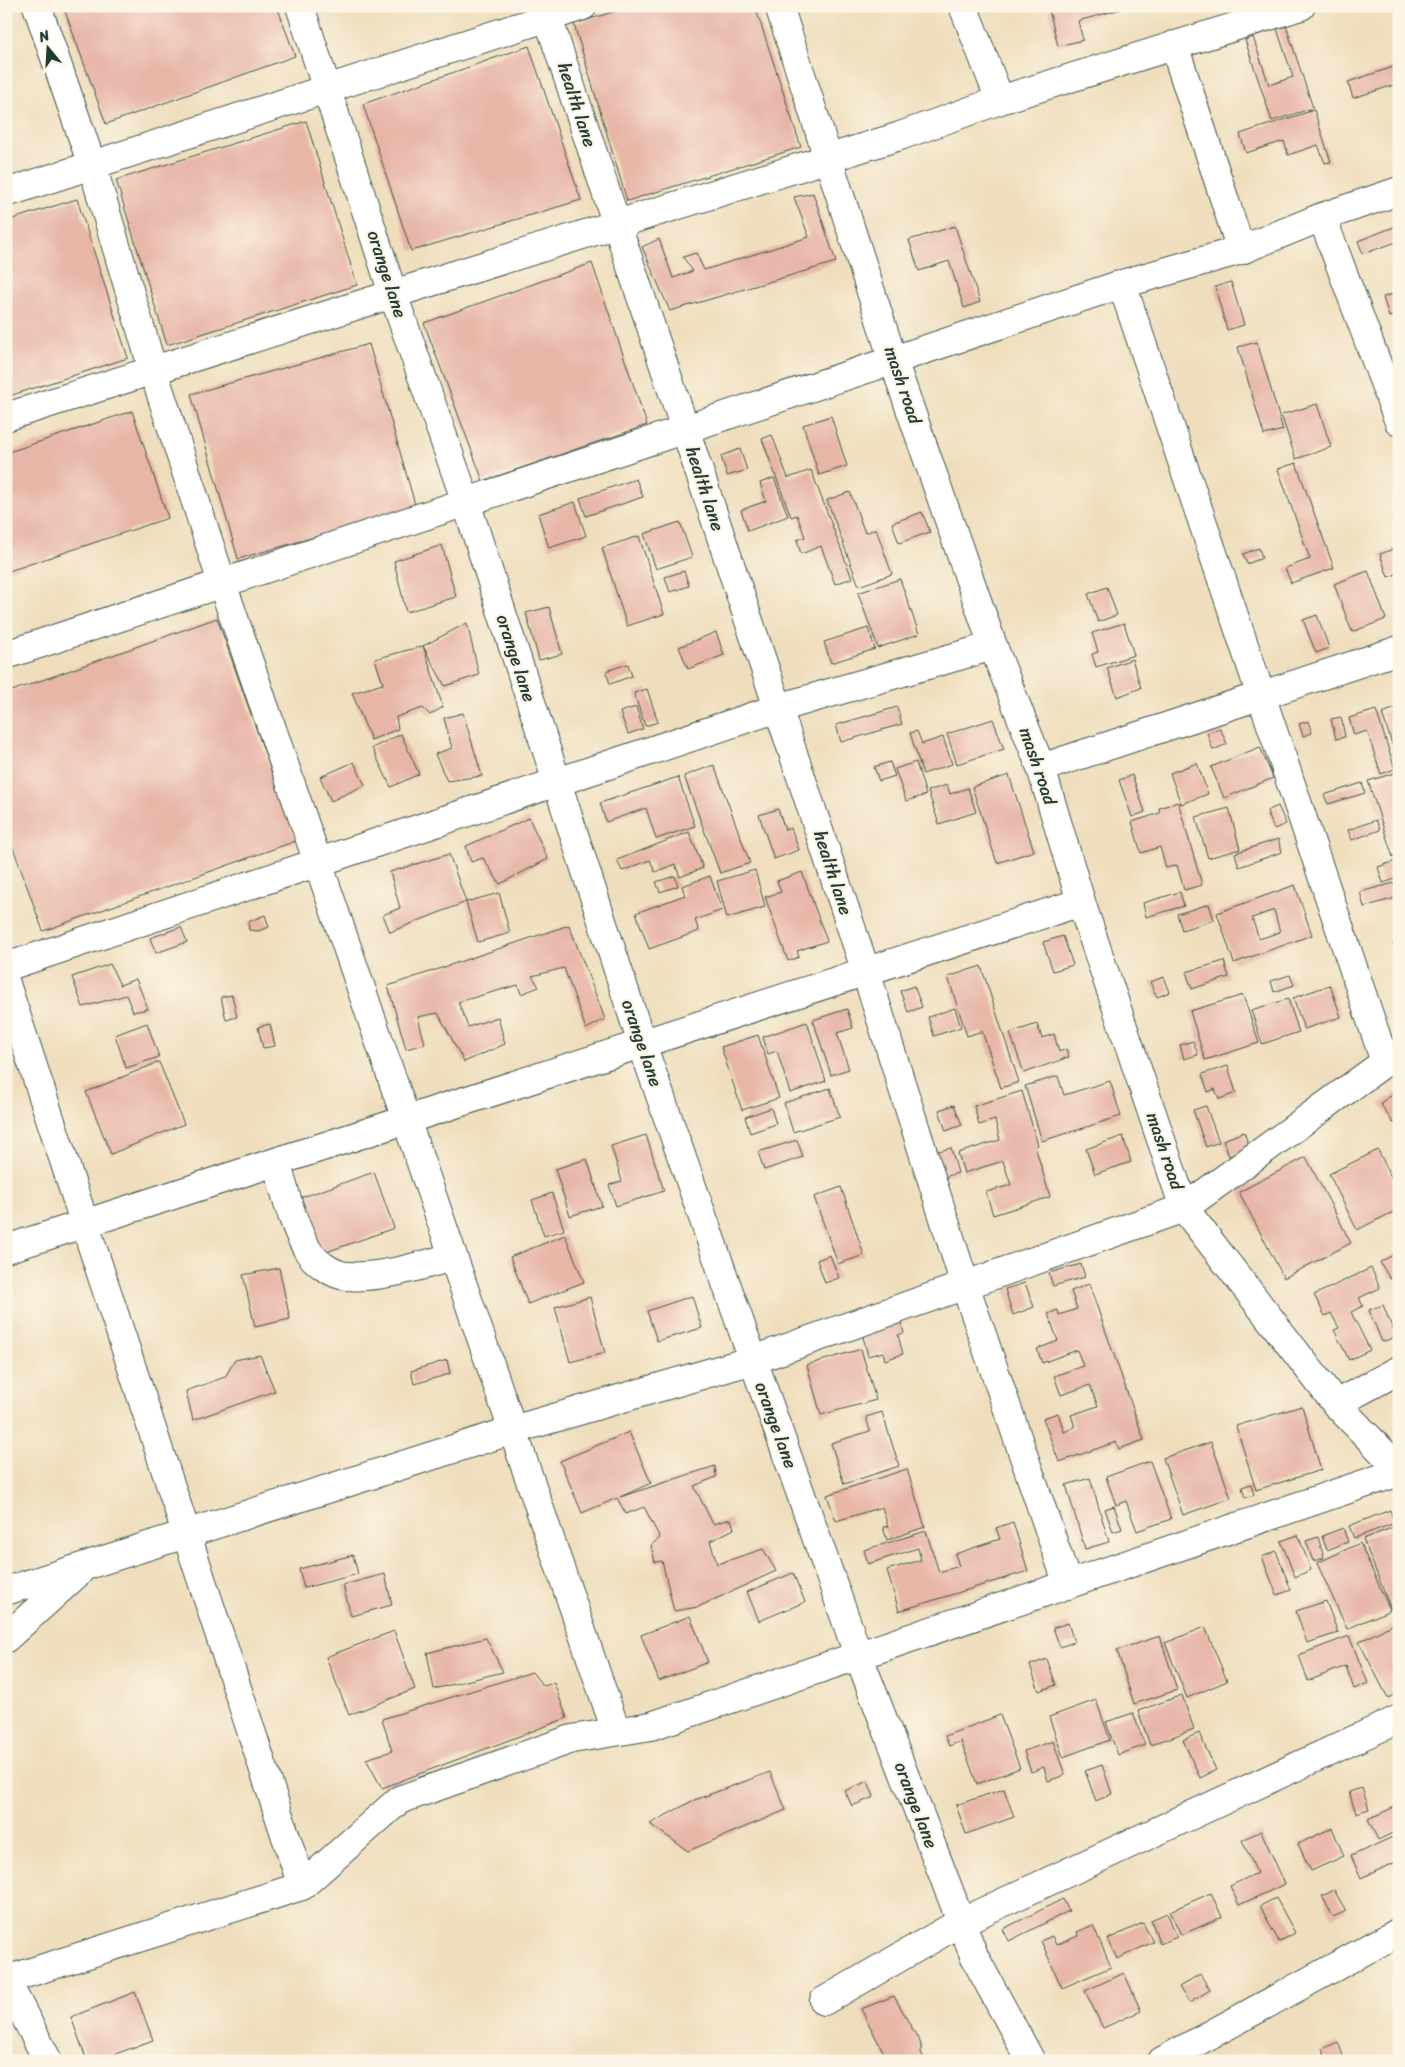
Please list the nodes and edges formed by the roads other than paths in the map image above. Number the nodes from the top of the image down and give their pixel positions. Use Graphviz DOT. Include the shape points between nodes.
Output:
graph roads {
  1 [pos="37,6"];
  2 [pos="300,6"];
  3 [pos="583,6"];
  4 [pos="779,6"];
  5 [pos="963,6"];
  6 [pos="1301,6"];
  7 [pos="546,12"];
  8 [pos="1174,44"];
  9 [pos="326,90"];
  10 [pos="1000,100"];
  11 [pos="828,158"];
  12 [pos="92,166"];
  13 [pos="1399,191"];
  14 [pos="6,193"];
  15 [pos="1322,217"];
  16 [pos="617,224"];
  17 [pos="1241,250"];
  18 [pos="1122,284"];
  19 [pos="393,294"];
  20 [pos="894,360"];
  21 [pos="153,370"];
  22 [pos="6,417"];
  23 [pos="1399,422"];
  24 [pos="685,429"];
  25 [pos="466,502"];
  26 [pos="222,583"];
  27 [pos="994,646"];
  28 [pos="1399,650"];
  29 [pos="6,655"];
  30 [pos="1261,696"];
  31 [pos="778,708"];
  32 [pos="1041,768"];
  33 [pos="557,784"];
  34 [pos="318,861"];
  35 [pos="1081,902"];
  36 [pos="6,967"];
  37 [pos="866,972"];
  38 [pos="6,984"];
  39 [pos="642,1044"];
  40 [pos="1392,1057"];
  41 [pos="406,1120"];
  42 [pos="276,1162"];
  43 [pos="1184,1208"];
  44 [pos="85,1224"];
  45 [pos="6,1249"];
  46 [pos="453,1257"];
  47 [pos="966,1285"];
  48 [pos="753,1360"];
  49 [pos="1399,1370"];
  50 [pos="1336,1404"];
  51 [pos="513,1430"];
  52 [pos="1399,1470"];
  53 [pos="187,1534"];
  54 [pos="86,1566"];
  55 [pos="1068,1585"];
  56 [pos="6,1591"];
  57 [pos="6,1638"];
  58 [pos="859,1657"];
  59 [pos="1399,1718"];
  60 [pos="616,1731"];
  61 [pos="302,1886"];
  62 [pos="961,1922"];
  63 [pos="1399,1932"];
  64 [pos="6,1980"];
  65 [pos="824,2001"];
  66 [pos="48,2061"];
  67 [pos="1031,2061"];
  68 [pos="1162,2061"];
  1 -- 12 [label="street"];
  2 -- 9 [label="street, orange lane"];
  3 -- 7 [label="street"];
  4 -- 11 [label="street, mash road"];
  5 -- 10 [label="street"];
  6 -- 8 [label="street"];
  7 -- 9 [label="street"];
  7 -- 16 [label="street, health lane"];
  8 -- 10 [label="street"];
  8 -- 17 [label="street"];
  9 -- 12 [label="street"];
  9 -- 19 [label="street, orange lane"];
  10 -- 11 [label="street"];
  11 -- 16 [label="street"];
  11 -- 20 [label="street, mash road"];
  12 -- 14 [label="street"];
  12 -- 21 [label="street"];
  13 -- 15 [label="street"];
  15 -- 17 [label="street"];
  15 -- 23 [label="street"];
  16 -- 19 [label="street"];
  16 -- 24 [label="street, health lane"];
  17 -- 18 [label="street"];
  18 -- 20 [label="street"];
  18 -- 30 [label="street"];
  19 -- 21 [label="street"];
  19 -- 25 [label="street, orange lane"];
  20 -- 24 [label="street"];
  20 -- 27 [label="street, mash road"];
  21 -- 22 [label="street"];
  21 -- 26 [label="street"];
  24 -- 25 [label="street"];
  24 -- 31 [label="street, health lane"];
  25 -- 26 [label="street"];
  25 -- 33 [label="street, orange lane"];
  26 -- 29 [label="street"];
  26 -- 34 [label="street"];
  27 -- 31 [label="street"];
  27 -- 32 [label="street, mash road"];
  28 -- 30 [label="street"];
  30 -- 32 [label="street"];
  30 -- 40 [label="street"];
  31 -- 33 [label="street"];
  31 -- 37 [label="street, health lane"];
  32 -- 35 [label="street, mash road"];
  33 -- 34 [label="street"];
  33 -- 39 [label="street, orange lane"];
  34 -- 36 [label="street"];
  34 -- 41 [label="street"];
  35 -- 37 [label="street"];
  35 -- 43 [label="street, mash road"];
  37 -- 39 [label="street"];
  37 -- 47 [label="street, health lane"];
  38 -- 44 [label="street"];
  39 -- 41 [label="street"];
  39 -- 48 [label="street, orange lane"];
  40 -- 43 [label="street"];
  41 -- 42 [label="street"];
  41 -- 46 [label="street"];
  42 -- 44 [label="street"];
  42 -- 46 [label="street" via="308,1251 328,1270 346,1276 372,1275"];
  43 -- 47 [label="street"];
  43 -- 50 [label="street, mash road"];
  44 -- 45 [label="street"];
  44 -- 53 [label="street"];
  46 -- 51 [label="street"];
  47 -- 48 [label="street"];
  47 -- 55 [label="street, health lane"];
  48 -- 51 [label="street"];
  48 -- 58 [label="street, orange lane"];
  49 -- 50 [label="street"];
  50 -- 52 [label="street, mash road"];
  51 -- 53 [label="street"];
  51 -- 60 [label="street"];
  52 -- 55 [label="street"];
  53 -- 54 [label="street"];
  53 -- 61 [label="street"];
  54 -- 56 [label="street"];
  54 -- 57 [label="street"];
  55 -- 58 [label="street"];
  58 -- 60 [label="street" via="651,1726"];
  58 -- 62 [label="street, orange lane"];
  59 -- 62 [label="street"];
  60 -- 61 [label="street" via="572,1739 399,1800"];
  61 -- 64 [label="street"];
  62 -- 65 [label="street"];
  62 -- 67 [label="street, orange lane" via="975,1958"];
  63 -- 68 [label="street"];
  64 -- 66 [label="street"];
}
